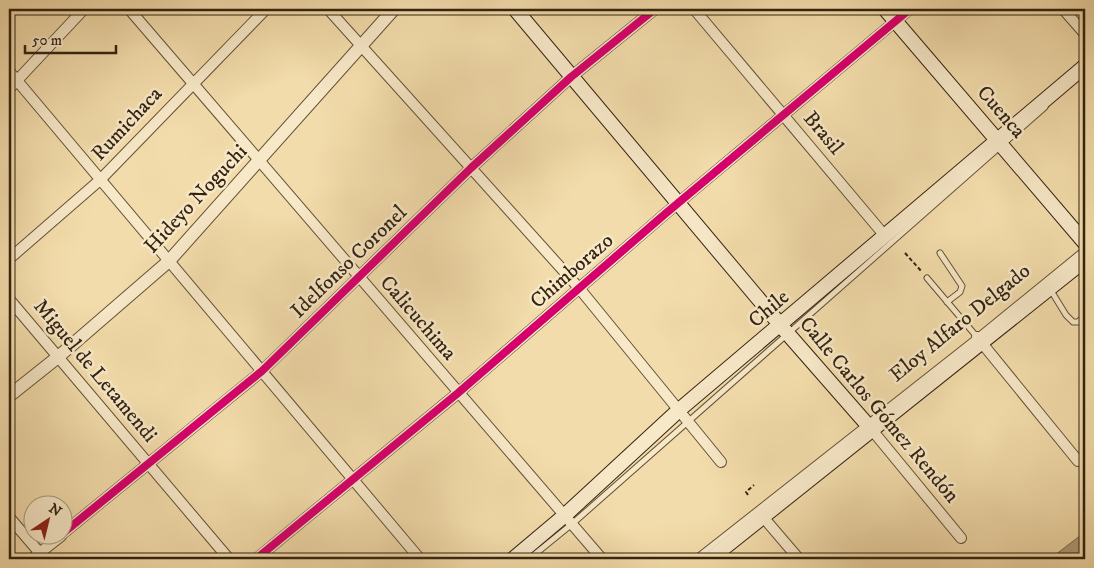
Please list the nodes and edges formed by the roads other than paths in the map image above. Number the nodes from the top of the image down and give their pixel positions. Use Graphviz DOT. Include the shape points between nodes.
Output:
graph roads {
  1 [pos="84,9"];
  2 [pos="129,9"];
  3 [pos="266,9"];
  4 [pos="328,9"];
  5 [pos="394,9"];
  6 [pos="516,9"];
  7 [pos="655,9"];
  8 [pos="694,9"];
  9 [pos="885,9"];
  10 [pos="910,9"];
  11 [pos="1063,9"];
  12 [pos="895,21"];
  13 [pos="1085,34"];
  14 [pos="361,45"];
  15 [pos="1085,66"];
  16 [pos="9,71"];
  17 [pos="571,77"];
  18 [pos="17,80"];
  19 [pos="192,83"];
  20 [pos="9,89"];
  21 [pos="784,116"];
  22 [pos="1001,143"];
  23 [pos="259,160"];
  24 [pos="471,168"];
  25 [pos="100,180"];
  26 [pos="679,203"];
  27 [pos="885,236"];
  28 [pos="1085,243"];
  29 [pos="1085,249"];
  30 [pos="940,253"];
  31 [pos="9,259"];
  32 [pos="1085,260"];
  33 [pos="169,261"];
  34 [pos="358,276"];
  35 [pos="927,278"];
  36 [pos="579,288"];
  37 [pos="1049,289"];
  38 [pos="9,299"];
  39 [pos="947,302"];
  40 [pos="1085,316"];
  41 [pos="785,329"];
  42 [pos="980,340"];
  43 [pos="58,357"];
  44 [pos="262,371"];
  45 [pos="458,393"];
  46 [pos="9,396"];
  47 [pos="684,416"];
  48 [pos="869,426"];
  49 [pos="1078,461"];
  50 [pos="721,462"];
  51 [pos="148,463"];
  52 [pos="353,479"];
  53 [pos="9,517"];
  54 [pos="762,517"];
  55 [pos="568,520"];
  56 [pos="72,527"];
  57 [pos="961,538"];
  58 [pos="50,546"];
  59 [pos="39,557"];
  60 [pos="229,559"];
  61 [pos="256,559"];
  62 [pos="420,559"];
  63 [pos="513,559"];
  64 [pos="529,559"];
  65 [pos="602,559"];
  66 [pos="695,559"];
  67 [pos="710,559"];
  68 [pos="799,559"];
  1 -- 18 [label="street"];
  2 -- 19 [label="street, Calicuchima"];
  3 -- 19 [label="street, Rumichaca"];
  4 -- 14 [label="street"];
  5 -- 14 [label="street, Hideyo Noguchi"];
  6 -- 17 [label="main road, Calle Carlos Gómez Rendón"];
  7 -- 17 [label="street, Idelfonso Coronel"];
  8 -- 21 [label="street, Brasil"];
  9 -- 12 [label="main road, Cuenca"];
  10 -- 12 [label="street, Chimborazo"];
  11 -- 13 [label="street"];
  12 -- 21 [label="street, Chimborazo"];
  12 -- 22 [label="main road, Cuenca"];
  14 -- 23 [label="street, Hideyo Noguchi"];
  14 -- 24 [label="street"];
  15 -- 22 [label="main road, Chile"];
  16 -- 18 [label="street"];
  17 -- 24 [label="street, Idelfonso Coronel"];
  17 -- 26 [label="main road, Calle Carlos Gómez Rendón"];
  18 -- 20 [label="street"];
  18 -- 25 [label="street"];
  19 -- 23 [label="street, Calicuchima"];
  19 -- 25 [label="street, Rumichaca"];
  21 -- 26 [label="street, Chimborazo"];
  21 -- 27 [label="street, Brasil"];
  22 -- 27 [label="main road, Chile"];
  22 -- 28 [label="main road, Cuenca"];
  22 -- 41 [label="lane, Chile"];
  23 -- 33 [label="street, Hideyo Noguchi"];
  23 -- 34 [label="street, Calicuchima"];
  24 -- 34 [label="street, Idelfonso Coronel"];
  24 -- 36 [label="street"];
  25 -- 31 [label="street, Rumichaca"];
  25 -- 33 [label="street"];
  26 -- 36 [label="street, Chimborazo"];
  26 -- 41 [label="main road, Calle Carlos Gómez Rendón"];
  27 -- 41 [label="main road, Chile"];
  29 -- 42 [label="lane, Eloy Alfaro Delgado"];
  30 -- 39 [label="lane" via="962,286 960,292"];
  32 -- 37 [label="main road, Eloy Alfaro Delgado"];
  33 -- 43 [label="street, Hideyo Noguchi"];
  33 -- 44 [label="street"];
  34 -- 44 [label="street, Idelfonso Coronel"];
  34 -- 45 [label="street, Calicuchima"];
  35 -- 39 [label="lane"];
  36 -- 45 [label="street, Chimborazo"];
  36 -- 47 [label="street"];
  37 -- 40 [label="lane" via="1069,319 1078,322"];
  37 -- 42 [label="main road, Eloy Alfaro Delgado"];
  38 -- 43 [label="street, Miguel de Letamendi"];
  39 -- 42 [label="lane"];
  41 -- 47 [label="main road, Chile"];
  41 -- 48 [label="main road, Calle Carlos Gómez Rendón"];
  42 -- 48 [label="main road, Eloy Alfaro Delgado"];
  42 -- 49 [label="street"];
  43 -- 46 [label="street, Hideyo Noguchi"];
  43 -- 51 [label="street, Miguel de Letamendi"];
  44 -- 51 [label="street, Idelfonso Coronel"];
  44 -- 52 [label="street"];
  45 -- 52 [label="street, Chimborazo"];
  45 -- 55 [label="street, Calicuchima"];
  47 -- 50 [label="street"];
  47 -- 55 [label="main road, Chile"];
  48 -- 54 [label="main road, Eloy Alfaro Delgado"];
  48 -- 57 [label="street, Calle Carlos Gómez Rendón"];
  48 -- 66 [label="lane, Eloy Alfaro Delgado"];
  51 -- 56 [label="street, Idelfonso Coronel"];
  51 -- 60 [label="street, Miguel de Letamendi"];
  52 -- 61 [label="street, Chimborazo"];
  52 -- 62 [label="street"];
  53 -- 59 [label="street"];
  54 -- 67 [label="main road, Eloy Alfaro Delgado"];
  54 -- 68 [label="street"];
  55 -- 63 [label="main road, Chile"];
  55 -- 64 [label="lane, Chile"];
  55 -- 65 [label="street, Calicuchima"];
  58 -- 59 [label="street, Idelfonso Coronel"];
}
